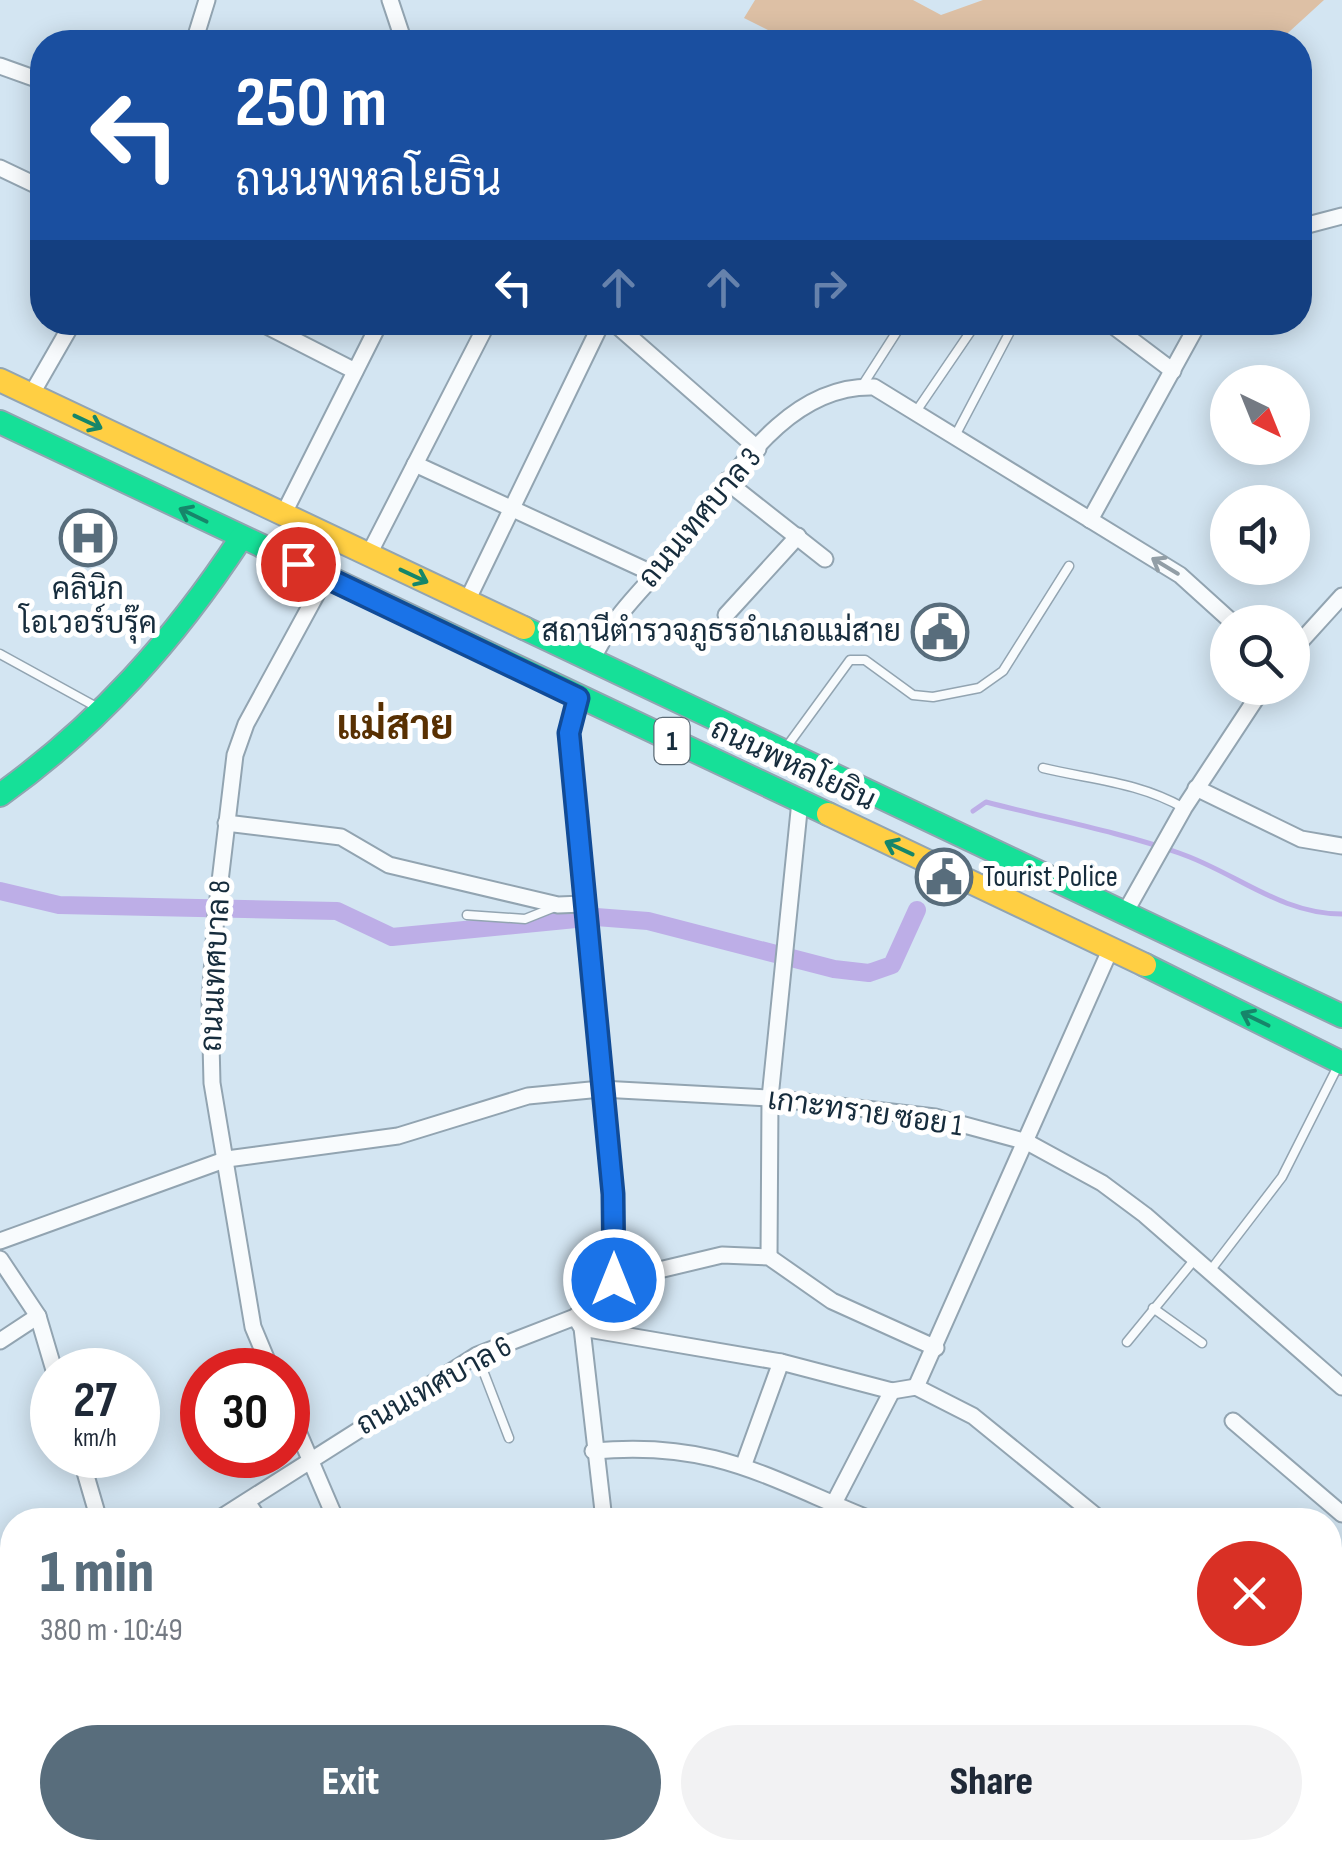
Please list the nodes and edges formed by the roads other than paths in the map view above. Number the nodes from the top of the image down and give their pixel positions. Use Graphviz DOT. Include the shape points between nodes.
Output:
graph roads {
  1 [pos="207,0"];
  2 [pos="395,1"];
  3 [pos="198,30"];
  4 [pos="401,30"];
  5 [pos="0,66"];
  6 [pos="30,77"];
  7 [pos="0,168"];
  8 [pos="30,182"];
  9 [pos="1342,216"];
  10 [pos="1312,224"];
  11 [pos="65,335"];
  12 [pos="285,335"];
  13 [pos="374,335"];
  14 [pos="481,335"];
  15 [pos="596,335"];
  16 [pos="628,335"];
  17 [pos="894,335"];
  18 [pos="968,335"];
  19 [pos="1008,335"];
  20 [pos="1125,335"];
  21 [pos="1192,335"];
  22 [pos="356,371"];
  23 [pos="1174,372"];
  24 [pos="0,380"];
  25 [pos="862,386"];
  26 [pos="30,395"];
  27 [pos="915,413"];
  28 [pos="0,422"];
  29 [pos="955,436"];
  30 [pos="758,449"];
  31 [pos="415,464"];
  32 [pos="726,482"];
  33 [pos="512,507"];
  34 [pos="284,512"];
  35 [pos="1090,520"];
  36 [pos="798,536"];
  37 [pos="241,538"];
  38 [pos="369,554"];
  39 [pos="824,559"];
  40 [pos="1069,566"];
  41 [pos="654,574"];
  42 [pos="326,577"];
  43 [pos="1342,596"];
  44 [pos="467,601"];
  45 [pos="1213,605"];
  46 [pos="726,615"];
  47 [pos="1310,631"];
  48 [pos="0,654"];
  49 [pos="592,661"];
  50 [pos="578,698"];
  51 [pos="1252,705"];
  52 [pos="106,712"];
  53 [pos="782,753"];
  54 [pos="1043,768"];
  55 [pos="765,784"];
  56 [pos="1196,788"];
  57 [pos="0,795"];
  58 [pos="800,801"];
  59 [pos="1184,808"];
  60 [pos="226,823"];
  61 [pos="1342,846"];
  62 [pos="583,904"];
  63 [pos="558,905"];
  64 [pos="1126,911"];
  65 [pos="468,915"];
  66 [pos="1111,948"];
  67 [pos="1342,1016"];
  68 [pos="1341,1062"];
  69 [pos="601,1088"];
  70 [pos="770,1098"];
  71 [pos="1028,1142"];
  72 [pos="227,1158"];
  73 [pos="0,1241"];
  74 [pos="768,1257"];
  75 [pos="0,1259"];
  76 [pos="1195,1259"];
  77 [pos="1210,1272"];
  78 [pos="614,1280"];
  79 [pos="1153,1308"];
  80 [pos="38,1316"];
  81 [pos="578,1322"];
  82 [pos="0,1341"];
  83 [pos="1127,1342"];
  84 [pos="1202,1343"];
  85 [pos="47,1348"];
  86 [pos="262,1348"];
  87 [pos="936,1348"];
  88 [pos="476,1355"];
  89 [pos="781,1362"];
  90 [pos="1342,1386"];
  91 [pos="916,1387"];
  92 [pos="892,1391"];
  93 [pos="1233,1421"];
  94 [pos="509,1438"];
  95 [pos="594,1451"];
  96 [pos="310,1457"];
  97 [pos="310,1460"];
  98 [pos="744,1464"];
  99 [pos="87,1478"];
  100 [pos="282,1478"];
  101 [pos="248,1503"];
  102 [pos="95,1508"];
  103 [pos="239,1508"];
  104 [pos="252,1508"];
  105 [pos="331,1508"];
  106 [pos="602,1508"];
  107 [pos="825,1508"];
  108 [pos="834,1508"];
  109 [pos="1086,1508"];
  110 [pos="1332,1508"];
  1 -- 3 [label="street"];
  2 -- 4 [label="street"];
  5 -- 6 [label="street"];
  7 -- 8 [label="street"];
  9 -- 10 [label="street"];
  11 -- 26 [label="street"];
  12 -- 22 [label="street"];
  13 -- 22 [label="street"];
  14 -- 31 [label="street"];
  15 -- 33 [label="street"];
  16 -- 30 [label="street"];
  17 -- 25 [label="lane"];
  18 -- 27 [label="lane"];
  19 -- 29 [label="lane"];
  20 -- 23 [label="street"];
  21 -- 23 [label="street"];
  22 -- 34 [label="street"];
  23 -- 35 [label="street"];
  24 -- 26 [label="main road, ถนนพหลโยธิน / 1"];
  25 -- 27 [label="street"];
  25 -- 30 [label="street, ถนนเทศบาล 3" via="802,408"];
  26 -- 34 [label="main road, ถนนพหลโยธิน / 1, one-way"];
  27 -- 29 [label="street"];
  37 -- 28 [label="main road, ถนนพหลโยธิน / 1, one-way"];
  29 -- 35 [label="street"];
  30 -- 32 [label="street, ถนนเทศบาล 3"];
  31 -- 33 [label="street"];
  31 -- 38 [label="street"];
  32 -- 36 [label="street"];
  32 -- 41 [label="street, ถนนเทศบาล 3"];
  33 -- 41 [label="street"];
  33 -- 44 [label="street"];
  34 -- 38 [label="main road, ถนนพหลโยธิน / 1"];
  45 -- 35 [label="street, one-way" via="1180,575"];
  36 -- 39 [label="street"];
  36 -- 46 [label="street"];
  37 -- 42 [label="main road, ถนนพหลโยธิน / 1"];
  37 -- 52 [label="main road" via="159,658"];
  38 -- 44 [label="main road, ถนนพหลโยธิน / 1, one-way"];
  40 -- 53 [label="lane" via="1010,662 988,684 934,697 913,695 866,660 850,660"];
  41 -- 49 [label="street, ถนนเทศบาล 3" via="608,624"];
  42 -- 50 [label="main road, ถนนพหลโยธิน / 1"];
  42 -- 60 [label="street, ถนนเทศบาล 8" via="246,724"];
  43 -- 47 [label="street"];
  44 -- 49 [label="main road, ถนนพหลโยธิน / 1"];
  48 -- 52 [label="lane"];
  49 -- 53 [label="main road, ถนนพหลโยธิน / 1"];
  50 -- 55 [label="main road, ถนนพหลโยธิน / 1"];
  50 -- 62 [label="street" via="569,733"];
  51 -- 56 [label="street"];
  52 -- 57 [label="main road"];
  53 -- 55 [label="main road"];
  53 -- 64 [label="main road, ถนนพหลโยธิน / 1"];
  54 -- 59 [label="lane" via="1116,780"];
  55 -- 58 [label="main road, ถนนพหลโยธิน / 1"];
  56 -- 59 [label="street"];
  56 -- 61 [label="street" via="1301,839"];
  66 -- 58 [label="main road, ถนนพหลโยธิน / 1, one-way"];
  58 -- 70 [label="street"];
  59 -- 64 [label="street"];
  60 -- 63 [label="street" via="341,838 389,866"];
  60 -- 72 [label="street, ถนนเทศบาล 8" via="210,1002 212,1083"];
  62 -- 63 [label="street"];
  62 -- 69 [label="street"];
  63 -- 65 [label="lane" via="524,919"];
  64 -- 67 [label="main road, ถนนพหลโยธิน / 1"];
  68 -- 66 [label="main road, ถนนพหลโยธิน / 1, one-way"];
  66 -- 71 [label="street"];
  68 -- 77 [label="lane" via="1282,1177"];
  69 -- 70 [label="street, เกาะทราย ซอย 1"];
  69 -- 72 [label="street, เกาะทราย ซอย 1" via="528,1096 398,1136"];
  69 -- 78 [label="street"];
  70 -- 71 [label="street, เกาะทราย ซอย 1" via="934,1117"];
  70 -- 74 [label="street"];
  71 -- 76 [label="street, เกาะทราย ซอย 1" via="1102,1184"];
  71 -- 87 [label="street"];
  72 -- 73 [label="street, เกาะทราย ซอย 1"];
  72 -- 86 [label="street, ถนนเทศบาล 8"];
  74 -- 78 [label="street" via="722,1256"];
  74 -- 87 [label="street" via="832,1301"];
  75 -- 80 [label="street"];
  76 -- 77 [label="street, เกาะทราย ซอย 1"];
  76 -- 79 [label="lane"];
  77 -- 90 [label="street, เกาะทราย ซอย 1"];
  78 -- 81 [label="street, ถนนเทศบาล 6"];
  79 -- 83 [label="lane"];
  79 -- 84 [label="lane"];
  80 -- 82 [label="street"];
  80 -- 85 [label="street"];
  81 -- 88 [label="street, ถนนเทศบาล 6"];
  81 -- 89 [label="street"];
  81 -- 95 [label="street"];
  87 -- 91 [label="street"];
  88 -- 94 [label="lane"];
  88 -- 96 [label="street, ถนนเทศบาล 6"];
  89 -- 92 [label="street"];
  89 -- 98 [label="street"];
  91 -- 92 [label="street"];
  91 -- 109 [label="street" via="973,1416"];
  92 -- 108 [label="street"];
  93 -- 110 [label="street"];
  95 -- 98 [label="street" via="650,1446"];
  95 -- 106 [label="street"];
  97 -- 105 [label="street"];
  98 -- 107 [label="street"];
  99 -- 102 [label="street"];
  100 -- 101 [label="street, ถนนเทศบาล 6"];
  101 -- 103 [label="street, ถนนเทศบาล 6"];
  101 -- 104 [label="street"];
}
